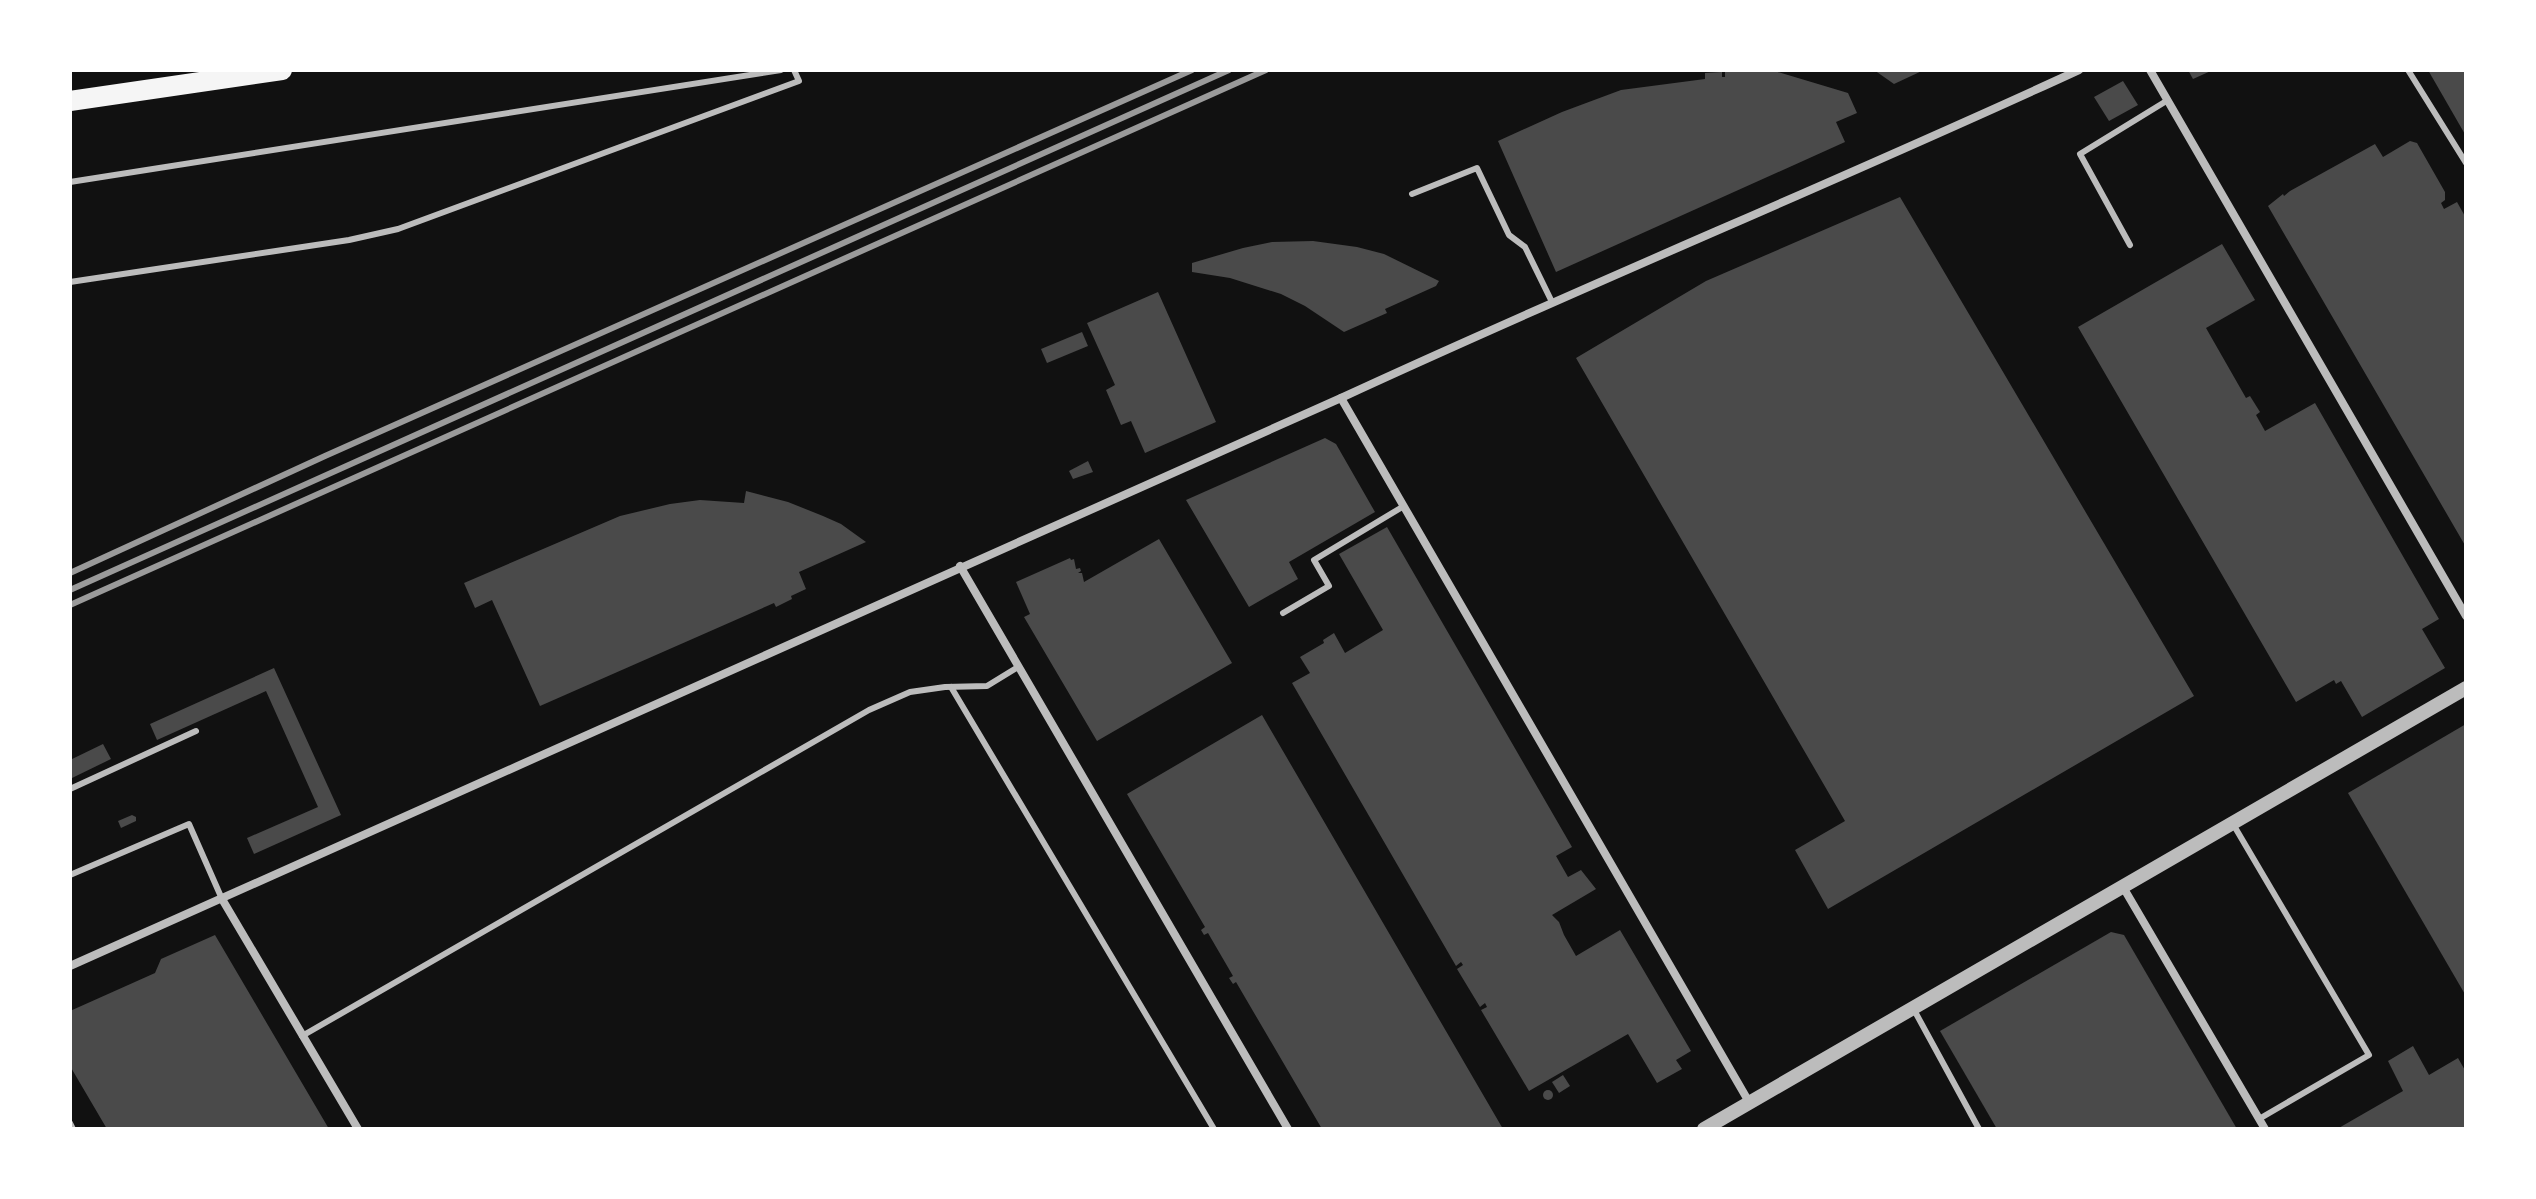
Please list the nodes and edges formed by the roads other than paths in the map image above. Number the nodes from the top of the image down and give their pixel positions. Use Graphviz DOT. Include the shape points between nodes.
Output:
graph roads {
  1 [pos="282,70"];
  2 [pos="781,70"];
  3 [pos="794,70"];
  4 [pos="2079,70"];
  5 [pos="2150,70"];
  6 [pos="2408,70"];
  7 [pos="2168,100"];
  8 [pos="70,101"];
  9 [pos="2466,163"];
  10 [pos="70,182"];
  11 [pos="1412,194"];
  12 [pos="2130,245"];
  13 [pos="70,282"];
  14 [pos="1552,302"];
  15 [pos="1341,398"];
  16 [pos="1404,506"];
  17 [pos="960,566"];
  18 [pos="1283,613"];
  19 [pos="2466,616"];
  20 [pos="1018,667"];
  21 [pos="951,687"];
  22 [pos="2466,688"];
  23 [pos="196,731"];
  24 [pos="70,789"];
  25 [pos="2232,823"];
  26 [pos="70,875"];
  27 [pos="2123,887"];
  28 [pos="222,899"];
  29 [pos="70,966"];
  30 [pos="1913,1008"];
  31 [pos="302,1036"];
  32 [pos="1749,1102"];
  33 [pos="2259,1119"];
  34 [pos="70,1123"];
  35 [pos="73,1129"];
  36 [pos="358,1129"];
  37 [pos="1214,1129"];
  38 [pos="1288,1129"];
  39 [pos="1704,1129"];
  40 [pos="1979,1129"];
  41 [pos="2265,1129"];
  1 -- 8 [label="main road"];
  2 -- 10 [label="lane"];
  3 -- 13 [label="lane" via="799,81 398,229"];
  4 -- 14 [label="street"];
  5 -- 7 [label="street"];
  6 -- 9 [label="lane"];
  7 -- 12 [label="lane" via="2080,154"];
  7 -- 19 [label="street"];
  11 -- 14 [label="lane" via="1477,168 1509,235 1525,247"];
  14 -- 15 [label="street"];
  15 -- 16 [label="street"];
  15 -- 17 [label="street"];
  16 -- 18 [label="lane" via="1314,560 1329,586"];
  16 -- 32 [label="street"];
  17 -- 20 [label="street"];
  17 -- 28 [label="street"];
  20 -- 21 [label="lane" via="987,686"];
  20 -- 38 [label="street"];
  21 -- 31 [label="lane" via="910,692 869,710"];
  21 -- 37 [label="lane"];
  22 -- 25 [label="street"];
  23 -- 24 [label="lane"];
  25 -- 27 [label="street"];
  25 -- 33 [label="lane" via="2369,1055"];
  26 -- 28 [label="lane" via="189,824"];
  27 -- 30 [label="street"];
  27 -- 33 [label="street"];
  28 -- 29 [label="street"];
  28 -- 31 [label="street"];
  30 -- 32 [label="street"];
  30 -- 40 [label="lane"];
  31 -- 36 [label="street"];
  32 -- 39 [label="street"];
  33 -- 41 [label="street"];
  34 -- 35 [label="lane"];
}
